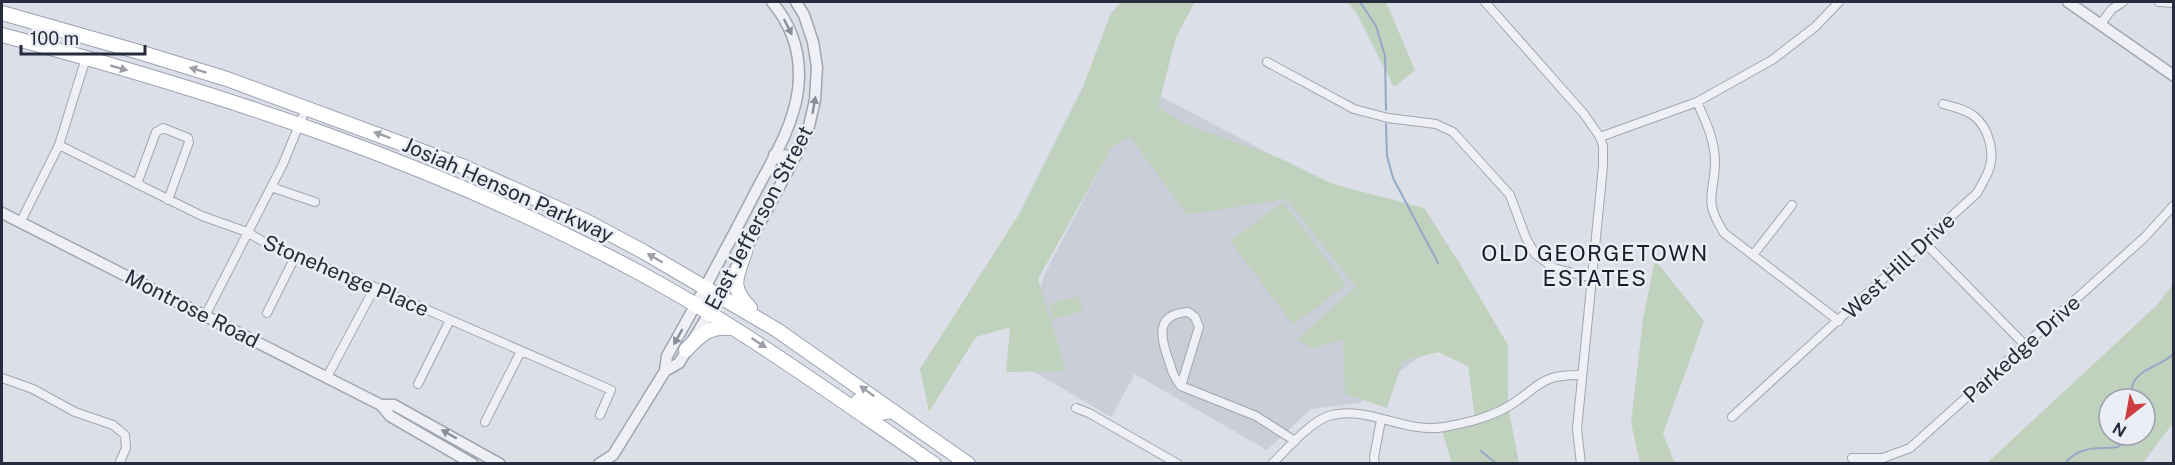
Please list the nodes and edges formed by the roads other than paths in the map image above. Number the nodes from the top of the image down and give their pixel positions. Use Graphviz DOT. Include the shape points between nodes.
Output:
graph roads {
  1 [pos="772,2"];
  2 [pos="796,2"];
  3 [pos="1485,2"];
  4 [pos="1839,2"];
  5 [pos="2068,2"];
  6 [pos="2123,2"];
  7 [pos="2159,2"];
  8 [pos="2174,3"];
  9 [pos="2,13"];
  10 [pos="2100,25"];
  11 [pos="2,36"];
  12 [pos="86,58"];
  13 [pos="1267,62"];
  14 [pos="2174,76"];
  15 [pos="1697,102"];
  16 [pos="1943,105"];
  17 [pos="306,108"];
  18 [pos="299,127"];
  19 [pos="1600,137"];
  20 [pos="59,145"];
  21 [pos="774,155"];
  22 [pos="793,160"];
  23 [pos="137,184"];
  24 [pos="271,187"];
  25 [pos="168,200"];
  26 [pos="315,202"];
  27 [pos="1792,205"];
  28 [pos="2174,205"];
  29 [pos="2,213"];
  30 [pos="20,223"];
  31 [pos="248,232"];
  32 [pos="1924,242"];
  33 [pos="745,252"];
  34 [pos="296,255"];
  35 [pos="1753,255"];
  36 [pos="1592,278"];
  37 [pos="375,287"];
  38 [pos="706,287"];
  39 [pos="720,295"];
  40 [pos="696,305"];
  41 [pos="709,312"];
  42 [pos="267,313"];
  43 [pos="205,316"];
  44 [pos="450,320"];
  45 [pos="762,321"];
  46 [pos="1839,321"];
  47 [pos="735,328"];
  48 [pos="2025,345"];
  49 [pos="686,350"];
  50 [pos="521,351"];
  51 [pos="665,371"];
  52 [pos="1582,375"];
  53 [pos="327,377"];
  54 [pos="2,378"];
  55 [pos="816,381"];
  56 [pos="418,384"];
  57 [pos="1181,386"];
  58 [pos="381,405"];
  59 [pos="1076,408"];
  60 [pos="893,411"];
  61 [pos="600,414"];
  62 [pos="1732,417"];
  63 [pos="1381,420"];
  64 [pos="485,422"];
  65 [pos="1295,441"];
  66 [pos="1852,458"];
  67 [pos="613,459"];
  68 [pos="119,464"];
  69 [pos="473,464"];
  70 [pos="500,464"];
  71 [pos="599,464"];
  72 [pos="934,464"];
  73 [pos="968,464"];
  74 [pos="1178,464"];
  75 [pos="1272,464"];
  76 [pos="1375,464"];
  77 [pos="1581,464"];
  1 -- 21 [label="street, East Jefferson Street, one-way" via="789,28 798,55 799,82 795,107"];
  22 -- 2 [label="street, East Jefferson Street, one-way" via="809,126 817,67 807,24"];
  3 -- 19 [label="street"];
  4 -- 15 [label="street" via="1815,27 1772,60"];
  5 -- 10 [label="street"];
  6 -- 10 [label="street"];
  7 -- 8 [label="street"];
  17 -- 9 [label="main road, Josiah Henson Parkway, one-way" via="227,79"];
  10 -- 14 [label="street"];
  11 -- 12 [label="main road, Josiah Henson Parkway"];
  12 -- 18 [label="main road, Josiah Henson Parkway, one-way"];
  12 -- 20 [label="street"];
  13 -- 36 [label="street" via="1354,110 1436,124 1453,132 1510,195 1535,254 1554,268"];
  15 -- 19 [label="street"];
  15 -- 35 [label="street" via="1714,154 1710,196 1713,215 1724,232"];
  16 -- 32 [label="street, West Hill Drive" via="1964,110 1984,127 1990,143 1989,170 1977,193"];
  17 -- 18 [label="street"];
  38 -- 17 [label="main road, Josiah Henson Parkway, one-way" via="543,202 462,166"];
  18 -- 24 [label="street"];
  18 -- 40 [label="main road, Josiah Henson Parkway" via="465,190 577,241"];
  19 -- 36 [label="street" via="1603,166"];
  20 -- 23 [label="street, Stonehenge Place"];
  20 -- 30 [label="street"];
  21 -- 22 [label="street"];
  21 -- 38 [label="street, East Jefferson Street"];
  22 -- 33 [label="street, East Jefferson Street"];
  23 -- 25 [label="street, Stonehenge Place"];
  23 -- 25 [label="street" via="156,132 163,128 182,134 189,142"];
  24 -- 26 [label="street"];
  24 -- 31 [label="street"];
  25 -- 31 [label="street, Stonehenge Place"];
  27 -- 35 [label="street"];
  28 -- 48 [label="street, Parkedge Drive" via="2145,237"];
  29 -- 30 [label="street, Montrose Road"];
  30 -- 43 [label="street, Montrose Road"];
  31 -- 34 [label="street, Stonehenge Place"];
  31 -- 43 [label="street"];
  32 -- 46 [label="street, West Hill Drive"];
  32 -- 48 [label="street"];
  33 -- 39 [label="street, East Jefferson Street"];
  33 -- 45 [label="main road" via="736,276 736,289"];
  34 -- 37 [label="street, Stonehenge Place"];
  34 -- 42 [label="street"];
  35 -- 46 [label="street"];
  36 -- 52 [label="street"];
  37 -- 44 [label="street, Stonehenge Place"];
  37 -- 53 [label="street"];
  38 -- 39 [label="main road, Josiah Henson Parkway"];
  38 -- 40 [label="street, East Jefferson Street"];
  39 -- 41 [label="street, East Jefferson Street"];
  39 -- 45 [label="main road, Josiah Henson Parkway"];
  40 -- 41 [label="main road, Josiah Henson Parkway"];
  40 -- 51 [label="street, East Jefferson Street, one-way" via="667,356"];
  41 -- 47 [label="main road, Josiah Henson Parkway"];
  41 -- 49 [label="street, East Jefferson Street"];
  43 -- 53 [label="street, Montrose Road"];
  44 -- 50 [label="street, Stonehenge Place"];
  44 -- 56 [label="street"];
  60 -- 45 [label="main road, Josiah Henson Parkway, one-way"];
  46 -- 62 [label="street, West Hill Drive"];
  47 -- 49 [label="main road" via="712,328"];
  47 -- 55 [label="main road, Josiah Henson Parkway, one-way"];
  48 -- 66 [label="street, Parkedge Drive" via="1910,448 1883,458"];
  49 -- 51 [label="street, East Jefferson Street" via="679,363"];
  50 -- 61 [label="street, Stonehenge Place" via="611,390"];
  50 -- 64 [label="street"];
  51 -- 67 [label="street, East Jefferson Street"];
  52 -- 63 [label="street" via="1561,374 1544,379 1508,406 1475,421 1430,428"];
  52 -- 77 [label="street" via="1577,429"];
  53 -- 58 [label="street, Montrose Road"];
  54 -- 68 [label="street" via="119,428 125,435 126,448"];
  55 -- 60 [label="main road" via="876,412"];
  55 -- 72 [label="main road, Josiah Henson Parkway"];
  57 -- 57 [label="street" via="1174,378 1162,327 1167,318 1188,312 1195,317 1198,327"];
  57 -- 65 [label="street" via="1256,416"];
  58 -- 69 [label="street, Montrose Road" via="390,416"];
  70 -- 58 [label="street, Montrose Road, one-way" via="394,405"];
  59 -- 74 [label="street"];
  60 -- 73 [label="main road, Josiah Henson Parkway"];
  63 -- 65 [label="street" via="1363,415 1330,415"];
  63 -- 76 [label="street"];
  65 -- 75 [label="street"];
  67 -- 71 [label="street, East Jefferson Street"];
}
